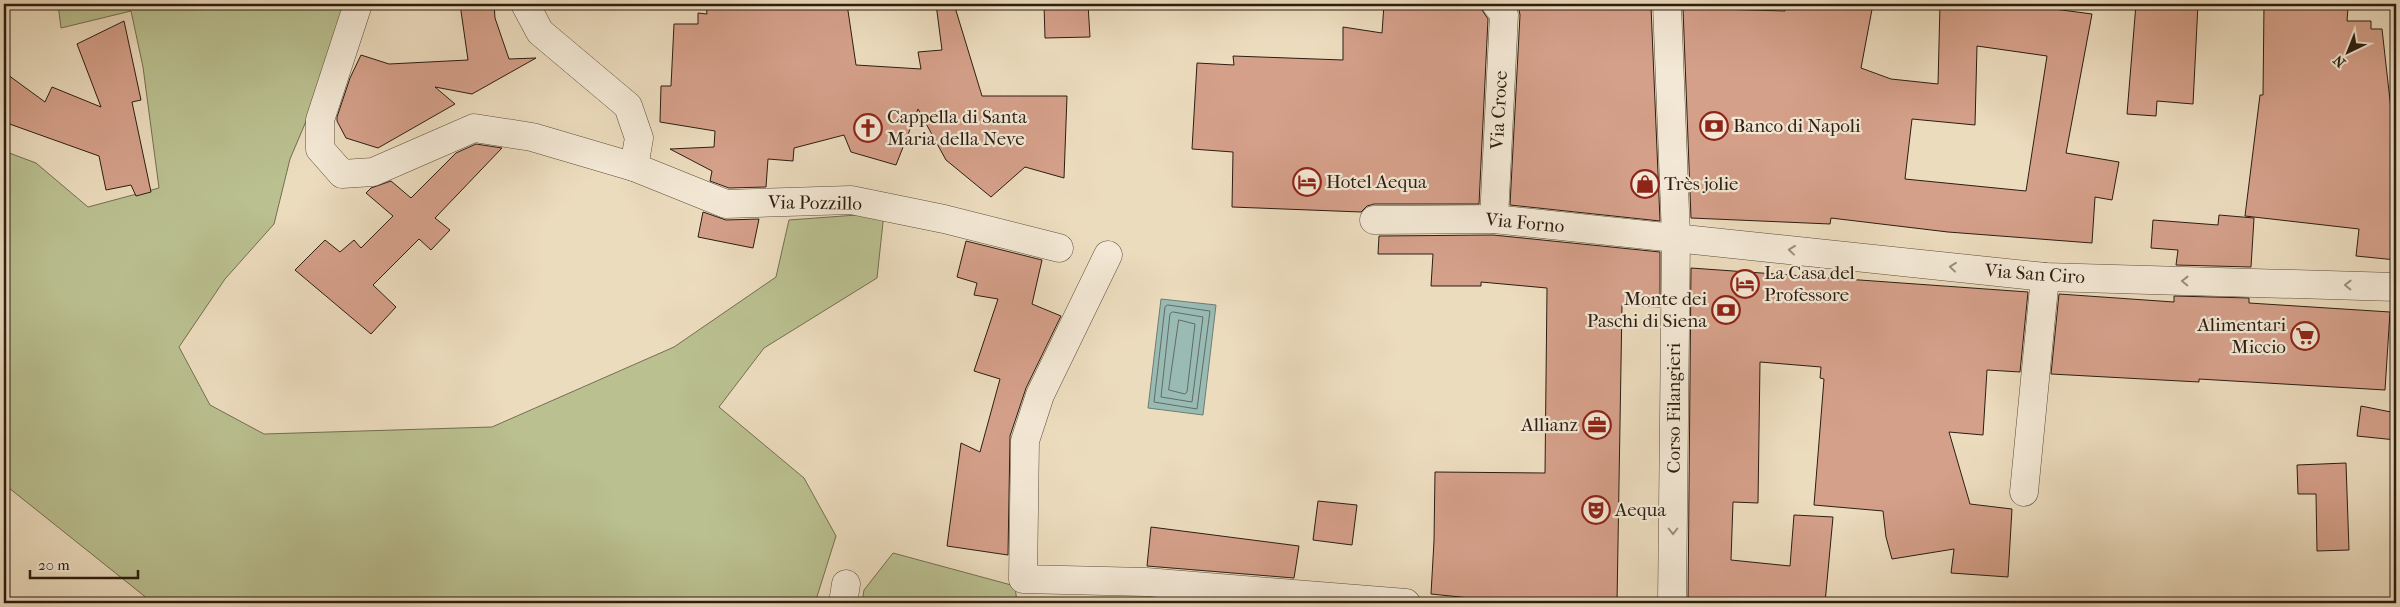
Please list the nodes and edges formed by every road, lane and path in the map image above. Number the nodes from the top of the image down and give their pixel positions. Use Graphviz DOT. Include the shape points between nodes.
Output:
graph roads {
  1 [pos="358,4"];
  2 [pos="525,4"];
  3 [pos="1496,4"];
  4 [pos="1667,4"];
  5 [pos="634,167"];
  6 [pos="1494,219"];
  7 [pos="1374,220"];
  8 [pos="1676,237"];
  9 [pos="1059,248"];
  10 [pos="1108,255"];
  11 [pos="2045,277"];
  12 [pos="2396,287"];
  13 [pos="2024,492"];
  14 [pos="1340,600"];
  15 [pos="1406,603"];
  16 [pos="1672,603"];
  1 -- 5 [label="street, Via Pozzillo" via="320,120 320,150 342,174 373,172 474,128 532,137"];
  2 -- 5 [label="street" via="540,32 628,106 639,138"];
  3 -- 6 [label="street, Via Croce" via="1504,14"];
  4 -- 8 [label="street, Corso Filangieri"];
  5 -- 9 [label="street, Via Pozzillo" via="726,204 851,200"];
  6 -- 7 [label="street, Via Forno"];
  6 -- 8 [label="street, Via Forno"];
  11 -- 8 [label="street, Via San Ciro, one-way"];
  8 -- 16 [label="street, Corso Filangieri, one-way"];
  10 -- 14 [label="street" via="1040,395 1025,441 1023,579 1146,582"];
  12 -- 11 [label="street, Via San Ciro, one-way"];
  11 -- 13 [label="street"];
  14 -- 15 [label="street"];
}
